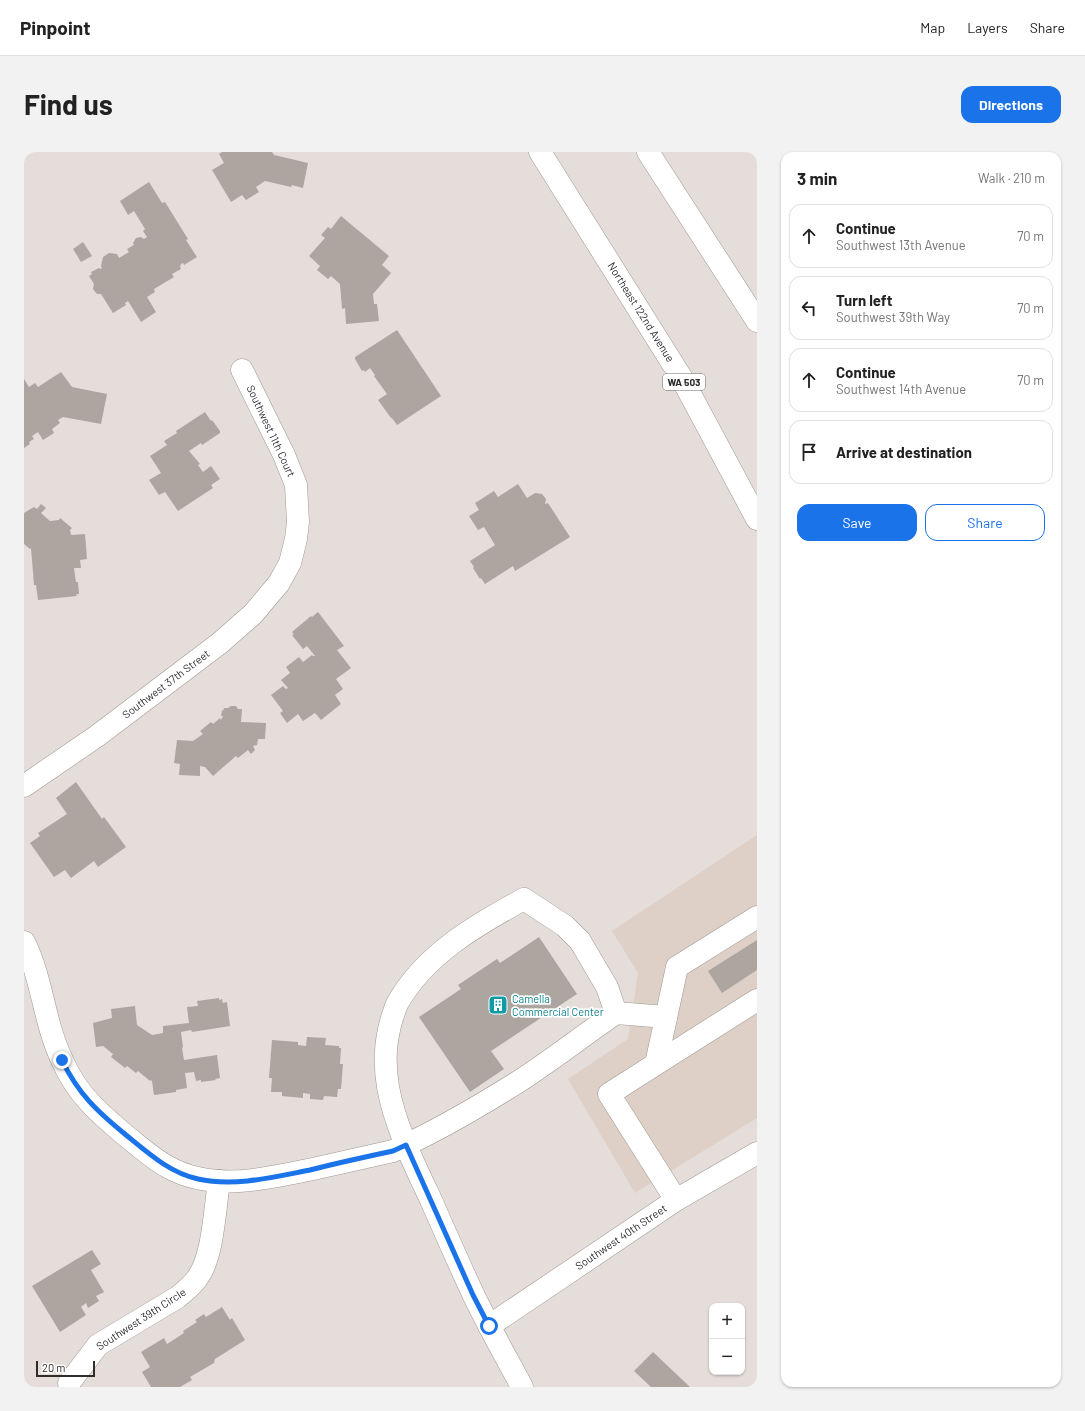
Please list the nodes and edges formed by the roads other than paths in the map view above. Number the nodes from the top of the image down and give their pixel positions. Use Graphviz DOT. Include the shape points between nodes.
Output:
graph roads {
  1 [pos="540,152"];
  2 [pos="648,152"];
  3 [pos="757,321"];
  4 [pos="242,370"];
  5 [pos="757,519"];
  6 [pos="290,563"];
  7 [pos="24,786"];
  8 [pos="757,917"];
  9 [pos="24,942"];
  10 [pos="757,1000"];
  11 [pos="616,1013"];
  12 [pos="666,1017"];
  13 [pos="656,1064"];
  14 [pos="406,1145"];
  15 [pos="757,1153"];
  16 [pos="219,1181"];
  17 [pos="676,1200"];
  18 [pos="489,1326"];
  19 [pos="69,1383"];
  20 [pos="522,1387"];
  1 -- 5 [label="main road, Northeast 122nd Avenue / WA 503" via="681,377"];
  2 -- 3 [label="main road"];
  4 -- 6 [label="main road, Southwest 11th Court" via="296,485 297,528"];
  6 -- 7 [label="main road, Southwest 37th Street" via="279,583 253,614 220,643 98,736"];
  8 -- 12 [label="main road" via="677,967"];
  9 -- 16 [label="main road" via="36,969 55,1044 69,1076 83,1095 99,1113 169,1168 198,1179"];
  10 -- 13 [label="main road"];
  11 -- 12 [label="main road"];
  11 -- 14 [label="main road" via="522,1079 464,1115"];
  11 -- 14 [label="main road" via="607,987 580,941 565,926 524,900 491,917 437,956 413,979 396,1005 388,1031 386,1070 391,1100"];
  12 -- 13 [label="main road"];
  13 -- 17 [label="main road" via="609,1094"];
  14 -- 16 [label="main road" via="393,1151 257,1181"];
  14 -- 18 [label="main road"];
  15 -- 17 [label="main road, Southwest 40th Street"];
  16 -- 19 [label="main road, Southwest 39th Circle" via="210,1248 198,1277 178,1296 98,1345"];
  17 -- 18 [label="main road, Southwest 40th Street"];
  18 -- 20 [label="main road"];
}
